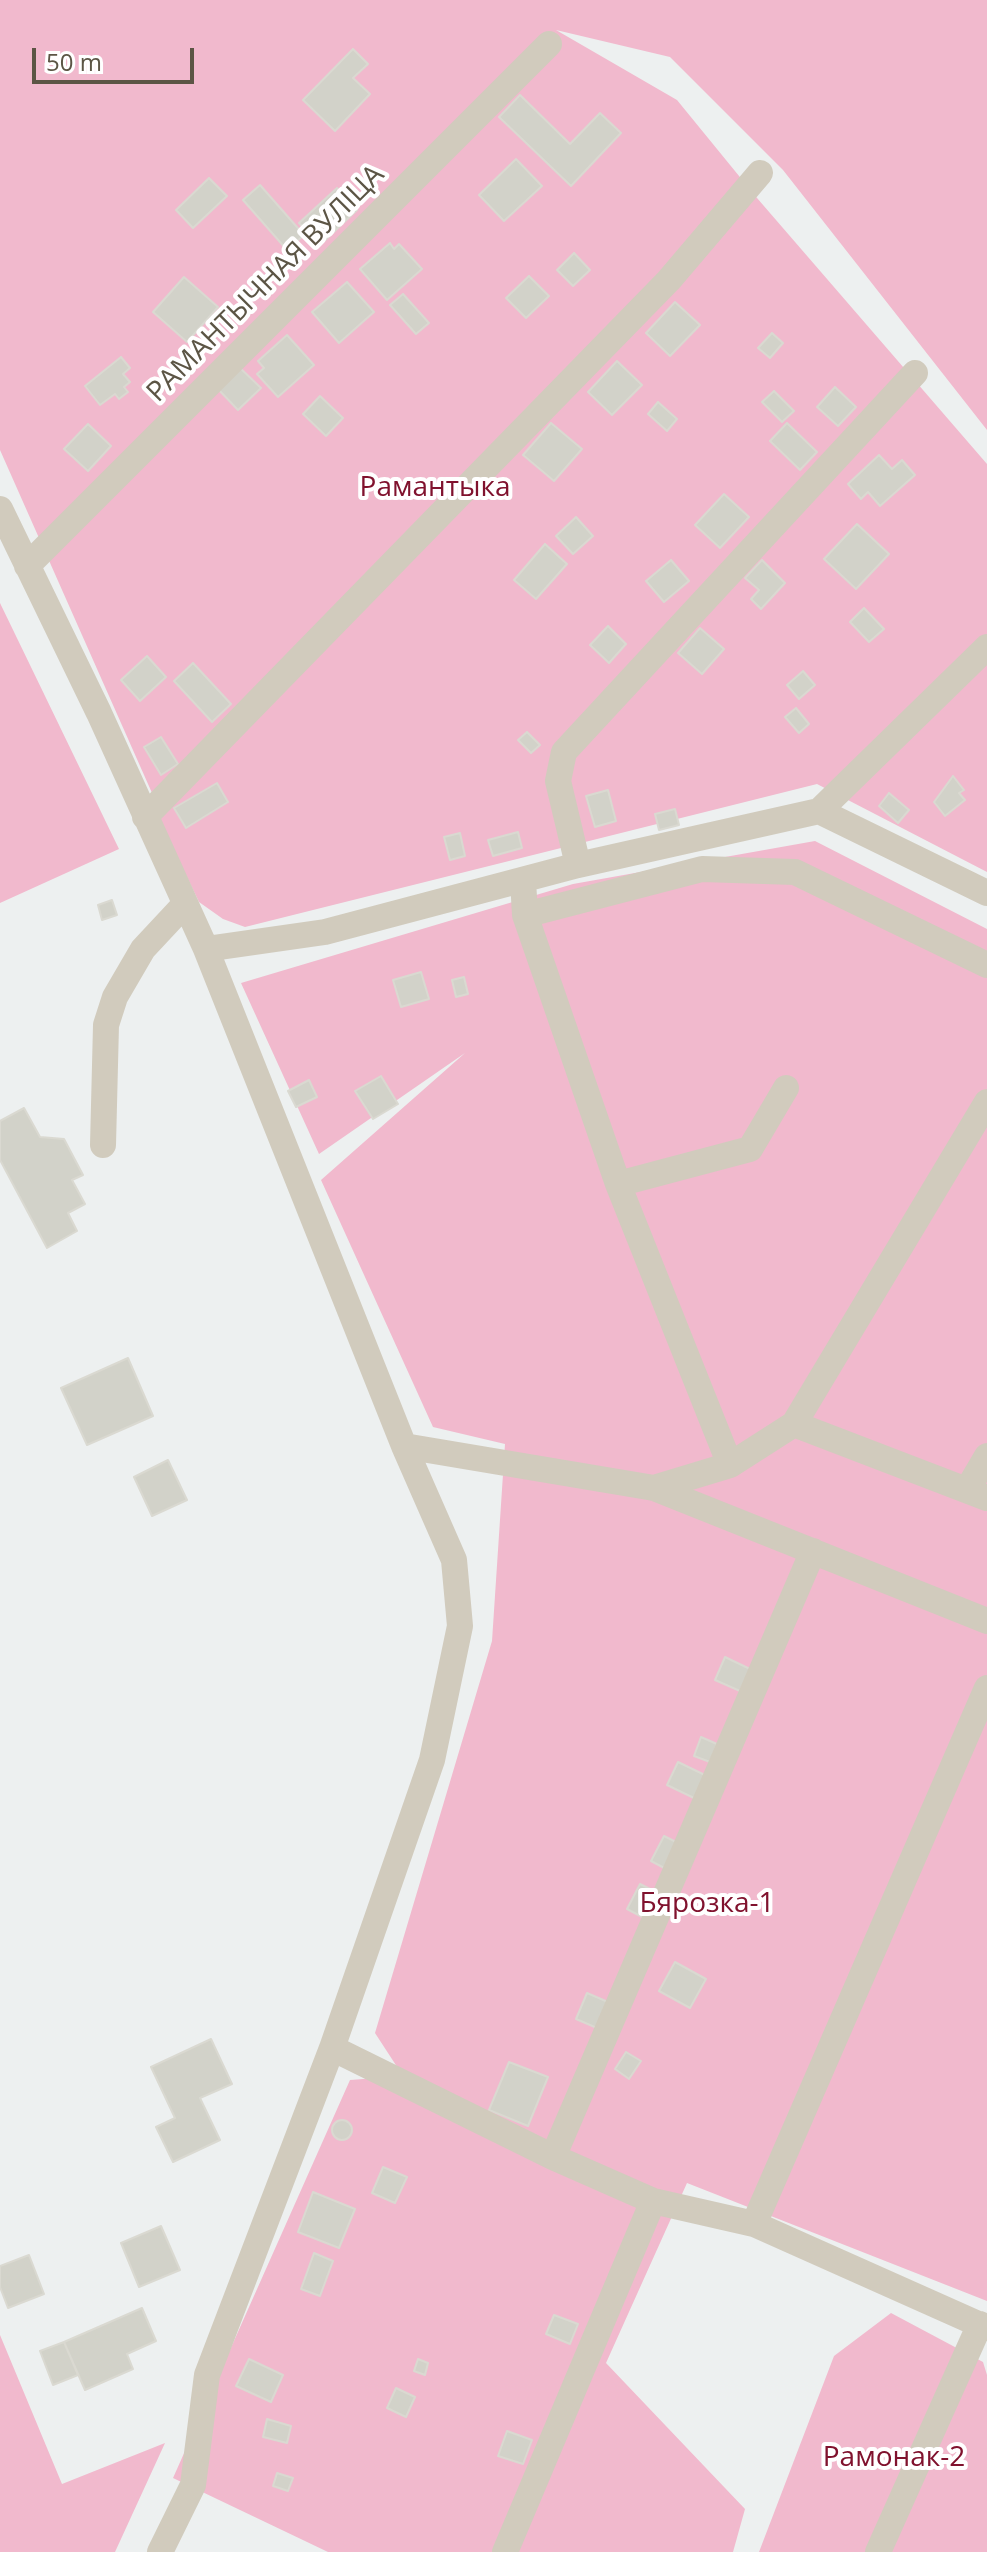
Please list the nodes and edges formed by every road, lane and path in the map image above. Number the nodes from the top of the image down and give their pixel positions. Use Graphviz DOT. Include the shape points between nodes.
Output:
graph roads {
  1 [pos="549,44"];
  2 [pos="760,173"];
  3 [pos="915,373"];
  4 [pos="0,509"];
  5 [pos="27,566"];
  6 [pos="987,647"];
  7 [pos="819,811"];
  8 [pos="145,817"];
  9 [pos="578,865"];
  10 [pos="523,880"];
  11 [pos="987,893"];
  12 [pos="185,904"];
  13 [pos="525,915"];
  14 [pos="206,949"];
  15 [pos="987,965"];
  16 [pos="786,1088"];
  17 [pos="987,1102"];
  18 [pos="103,1145"];
  19 [pos="618,1184"];
  20 [pos="794,1424"];
  21 [pos="404,1446"];
  22 [pos="987,1456"];
  23 [pos="730,1465"];
  24 [pos="654,1488"];
  25 [pos="977,1494"];
  26 [pos="813,1551"];
  27 [pos="987,1621"];
  28 [pos="987,1688"];
  29 [pos="332,2048"];
  30 [pos="553,2157"];
  31 [pos="653,2201"];
  32 [pos="754,2224"];
  33 [pos="984,2326"];
  34 [pos="160,2552"];
  35 [pos="505,2552"];
  36 [pos="878,2552"];
  1 -- 5 [label="street, РАМАНТЫЧНАЯ ВУЛІЦА"];
  2 -- 8 [label="street" via="669,280"];
  3 -- 9 [label="street" via="564,752 558,781"];
  4 -- 5 [label="street"];
  5 -- 8 [label="street"];
  6 -- 7 [label="street"];
  7 -- 9 [label="street"];
  7 -- 11 [label="street"];
  8 -- 12 [label="street"];
  9 -- 10 [label="street"];
  10 -- 13 [label="street"];
  10 -- 14 [label="street" via="325,932"];
  12 -- 14 [label="street"];
  12 -- 18 [label="street" via="143,949 115,997 106,1025"];
  13 -- 15 [label="street" via="702,869 795,872"];
  13 -- 19 [label="street"];
  14 -- 21 [label="street"];
  16 -- 19 [label="street" via="750,1149"];
  17 -- 20 [label="street"];
  19 -- 23 [label="street"];
  20 -- 23 [label="street"];
  20 -- 25 [label="street"];
  21 -- 24 [label="street"];
  21 -- 29 [label="street" via="454,1560 460,1626 432,1760"];
  22 -- 25 [label="street"];
  23 -- 24 [label="street"];
  24 -- 26 [label="street"];
  26 -- 27 [label="street"];
  26 -- 30 [label="street"];
  28 -- 32 [label="street"];
  29 -- 30 [label="street"];
  29 -- 34 [label="street" via="207,2375 193,2485"];
  30 -- 31 [label="street"];
  31 -- 32 [label="street"];
  31 -- 35 [label="street"];
  32 -- 33 [label="street"];
  33 -- 36 [label="street"];
}
